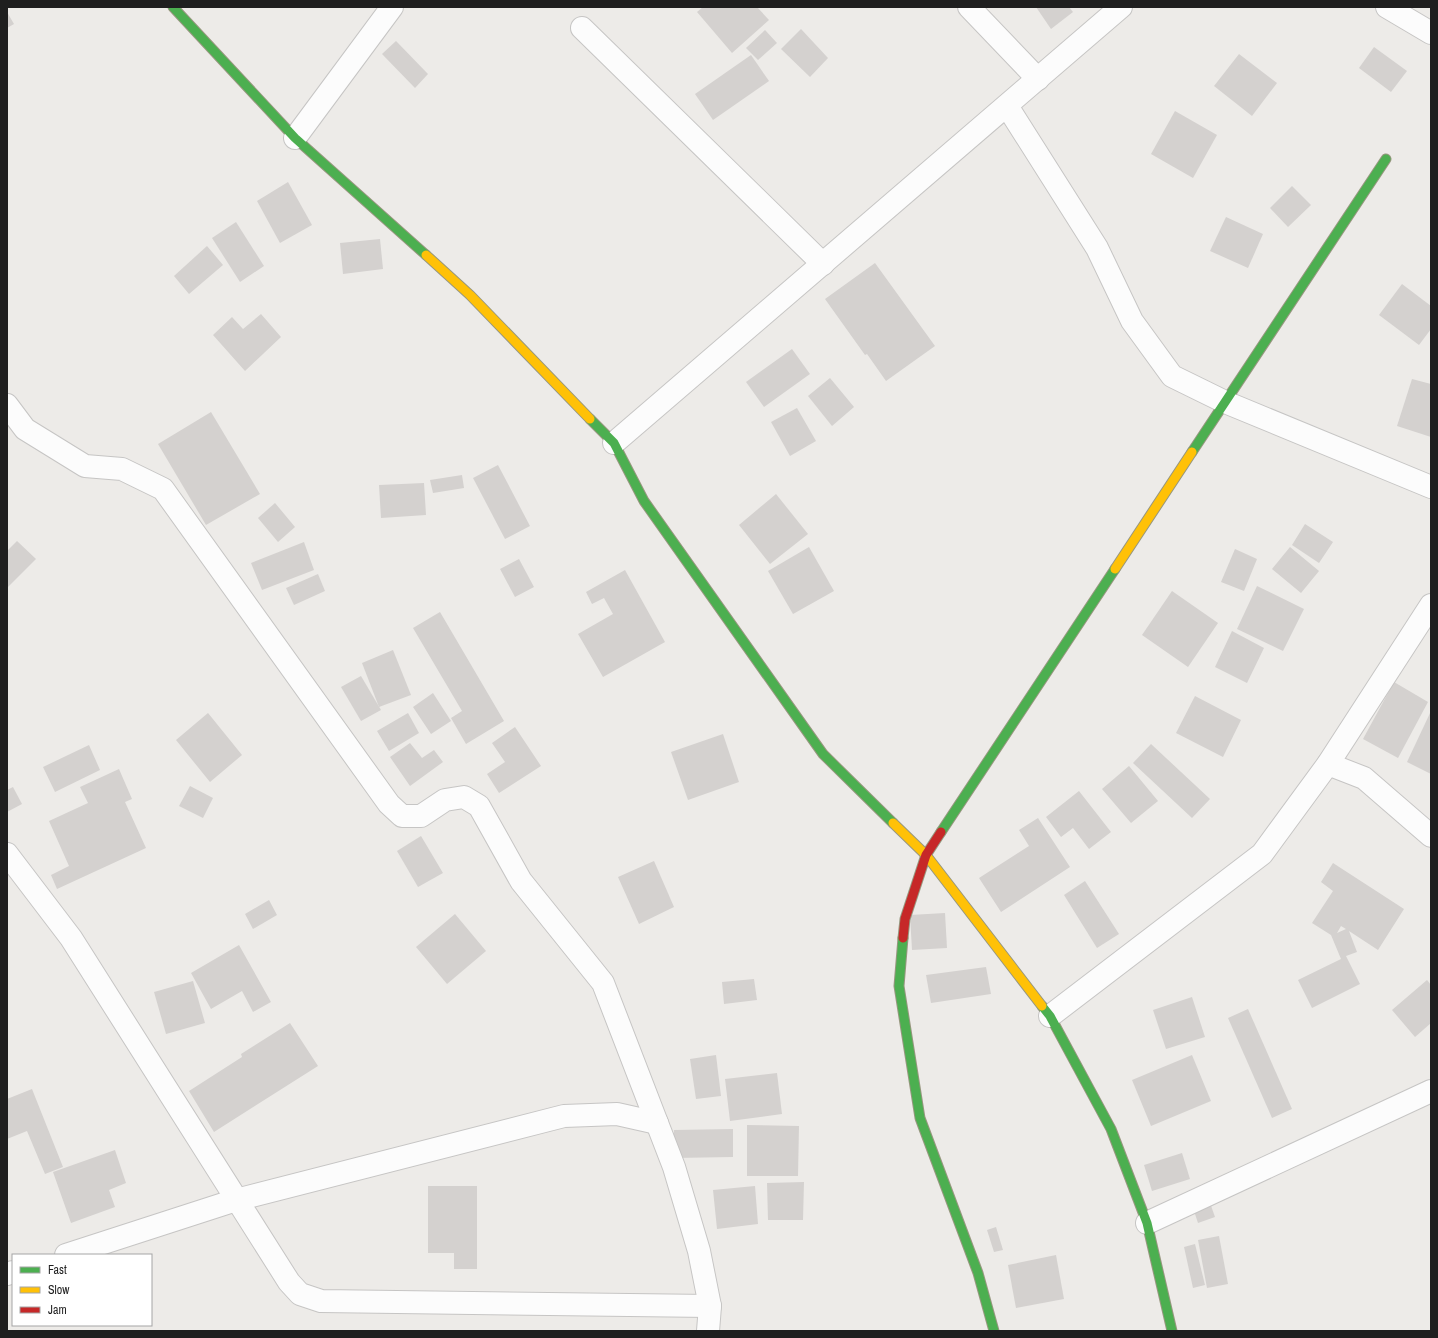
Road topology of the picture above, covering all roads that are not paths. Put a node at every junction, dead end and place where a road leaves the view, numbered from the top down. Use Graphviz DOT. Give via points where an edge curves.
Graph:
graph roads {
  1 [pos="173,7"];
  2 [pos="392,7"];
  3 [pos="969,7"];
  4 [pos="1121,7"];
  5 [pos="1387,7"];
  6 [pos="582,28"];
  7 [pos="1431,33"];
  8 [pos="1038,79"];
  9 [pos="1006,106"];
  10 [pos="295,138"];
  11 [pos="1386,159"];
  12 [pos="823,264"];
  13 [pos="1225,402"];
  14 [pos="7,405"];
  15 [pos="614,443"];
  16 [pos="1431,487"];
  17 [pos="1431,604"];
  18 [pos="1328,764"];
  19 [pos="1431,836"];
  20 [pos="7,854"];
  21 [pos="926,855"];
  22 [pos="1050,1016"];
  23 [pos="1431,1091"];
  24 [pos="657,1123"];
  25 [pos="236,1200"];
  26 [pos="1147,1223"];
  27 [pos="69,1254"];
  28 [pos="710,1306"];
  29 [pos="708,1331"];
  30 [pos="994,1331"];
  31 [pos="1172,1331"];
  1 -- 10 [label="street"];
  2 -- 10 [label="street"];
  3 -- 8 [label="street"];
  4 -- 8 [label="street"];
  5 -- 7 [label="street"];
  6 -- 12 [label="street"];
  8 -- 9 [label="street"];
  9 -- 12 [label="street"];
  9 -- 13 [label="street" via="1097,248 1132,321 1172,376"];
  10 -- 15 [label="street" via="470,295"];
  11 -- 13 [label="street"];
  12 -- 15 [label="street"];
  13 -- 16 [label="street"];
  13 -- 21 [label="street"];
  14 -- 24 [label="street" via="25,429 85,466 122,469 164,489 389,804 402,816 421,816 445,800 464,797 479,806 521,881 603,983"];
  15 -- 21 [label="street" via="644,501 823,754"];
  17 -- 18 [label="street"];
  18 -- 19 [label="street" via="1364,778"];
  18 -- 22 [label="street" via="1262,854"];
  20 -- 25 [label="street" via="71,938"];
  21 -- 22 [label="street"];
  21 -- 30 [label="street" via="905,919 899,986 920,1118 978,1273"];
  22 -- 26 [label="street" via="1111,1129"];
  23 -- 26 [label="street"];
  24 -- 25 [label="street" via="617,1114 564,1116"];
  24 -- 28 [label="street" via="674,1167 699,1251"];
  25 -- 27 [label="street"];
  25 -- 28 [label="street" via="289,1282 300,1294 322,1301"];
  26 -- 31 [label="street"];
  28 -- 29 [label="street"];
}
